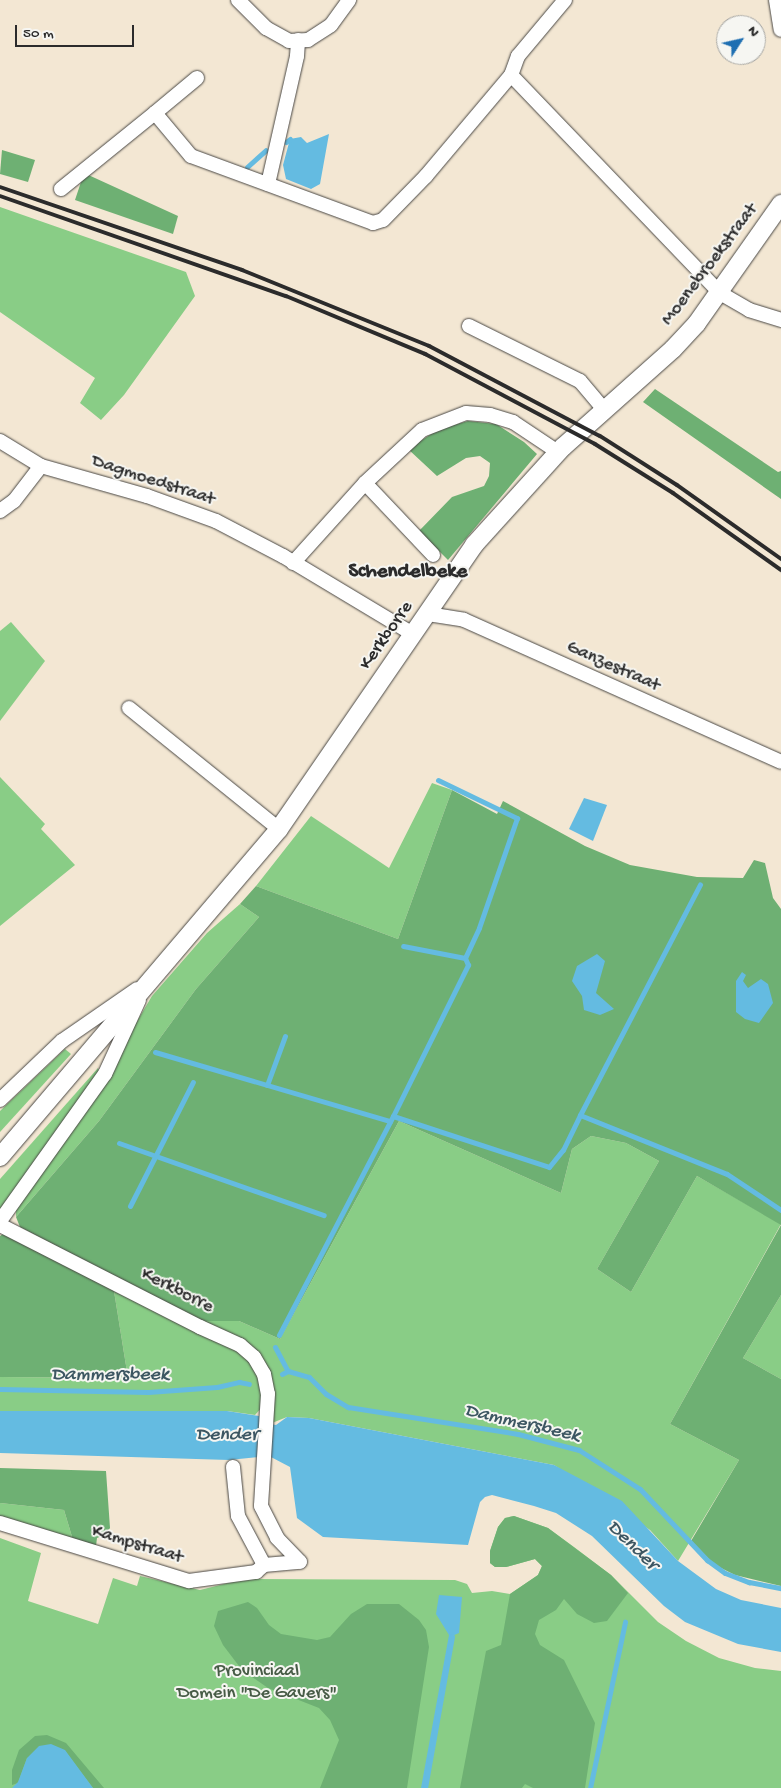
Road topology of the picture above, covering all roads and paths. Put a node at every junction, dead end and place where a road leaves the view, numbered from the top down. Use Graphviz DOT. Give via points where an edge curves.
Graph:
graph roads {
  1 [pos="238,0"];
  2 [pos="349,0"];
  3 [pos="565,0"];
  4 [pos="776,0"];
  5 [pos="781,30"];
  6 [pos="298,40"];
  7 [pos="511,75"];
  8 [pos="196,78"];
  9 [pos="155,113"];
  10 [pos="268,184"];
  11 [pos="60,189"];
  12 [pos="781,204"];
  13 [pos="720,293"];
  14 [pos="781,320"];
  15 [pos="468,326"];
  16 [pos="604,410"];
  17 [pos="580,430"];
  18 [pos="0,441"];
  19 [pos="558,452"];
  20 [pos="40,466"];
  21 [pos="365,483"];
  22 [pos="0,512"];
  23 [pos="433,554"];
  24 [pos="293,563"];
  25 [pos="428,614"];
  26 [pos="413,634"];
  27 [pos="129,708"];
  28 [pos="781,762"];
  29 [pos="278,829"];
  30 [pos="146,983"];
  31 [pos="0,1100"];
  32 [pos="0,1157"];
  33 [pos="0,1223"];
  34 [pos="264,1442"];
  35 [pos="233,1467"];
  36 [pos="0,1523"];
  37 [pos="264,1565"];
  1 -- 6 [label="street" via="266,28 288,41"];
  2 -- 6 [label="street" via="331,25 308,40"];
  3 -- 7 [label="street" via="518,56"];
  4 -- 5 [label="street"];
  6 -- 10 [label="street"];
  7 -- 10 [label="street" via="426,176 383,220 373,223 358,219"];
  7 -- 13 [label="street"];
  8 -- 9 [label="street"];
  9 -- 10 [label="street" via="191,156"];
  9 -- 11 [label="street"];
  12 -- 13 [label="street, Moenebroekstraat"];
  13 -- 14 [label="street" via="749,310"];
  13 -- 16 [label="street, Moenebroekstraat" via="673,348"];
  15 -- 16 [label="street" via="580,381"];
  16 -- 17 [label="street, Moenebroekstraat"];
  17 -- 19 [label="street, Kerkborre"];
  18 -- 20 [label="street, Dagmoedstraat"];
  19 -- 21 [label="street" via="513,422 490,415 466,413 422,430"];
  19 -- 25 [label="street, Kerkborre" via="474,545"];
  20 -- 22 [label="street" via="14,501"];
  20 -- 24 [label="street, Dagmoedstraat" via="147,496 216,520"];
  21 -- 23 [label="street"];
  21 -- 24 [label="street"];
  24 -- 26 [label="street, Dagmoedstraat"];
  25 -- 26 [label="street, Kerkborre"];
  25 -- 28 [label="street, Ganzestraat" via="464,620"];
  26 -- 29 [label="street, Kerkborre"];
  27 -- 29 [label="street"];
  29 -- 30 [label="street, Kerkborre"];
  30 -- 31 [label="street, Kerkborre" via="62,1041"];
  30 -- 32 [label="street, Kerkborre"];
  30 -- 33 [label="street, Kerkborre" via="105,1074"];
  33 -- 34 [label="street, Kerkborre" via="200,1327 240,1344 254,1357 264,1374 268,1394"];
  34 -- 37 [label="street, Kampstraat" via="261,1506 277,1538 300,1562"];
  35 -- 37 [label="street" via="238,1516"];
  36 -- 37 [label="street, Kampstraat" via="189,1581 256,1572"];
}
